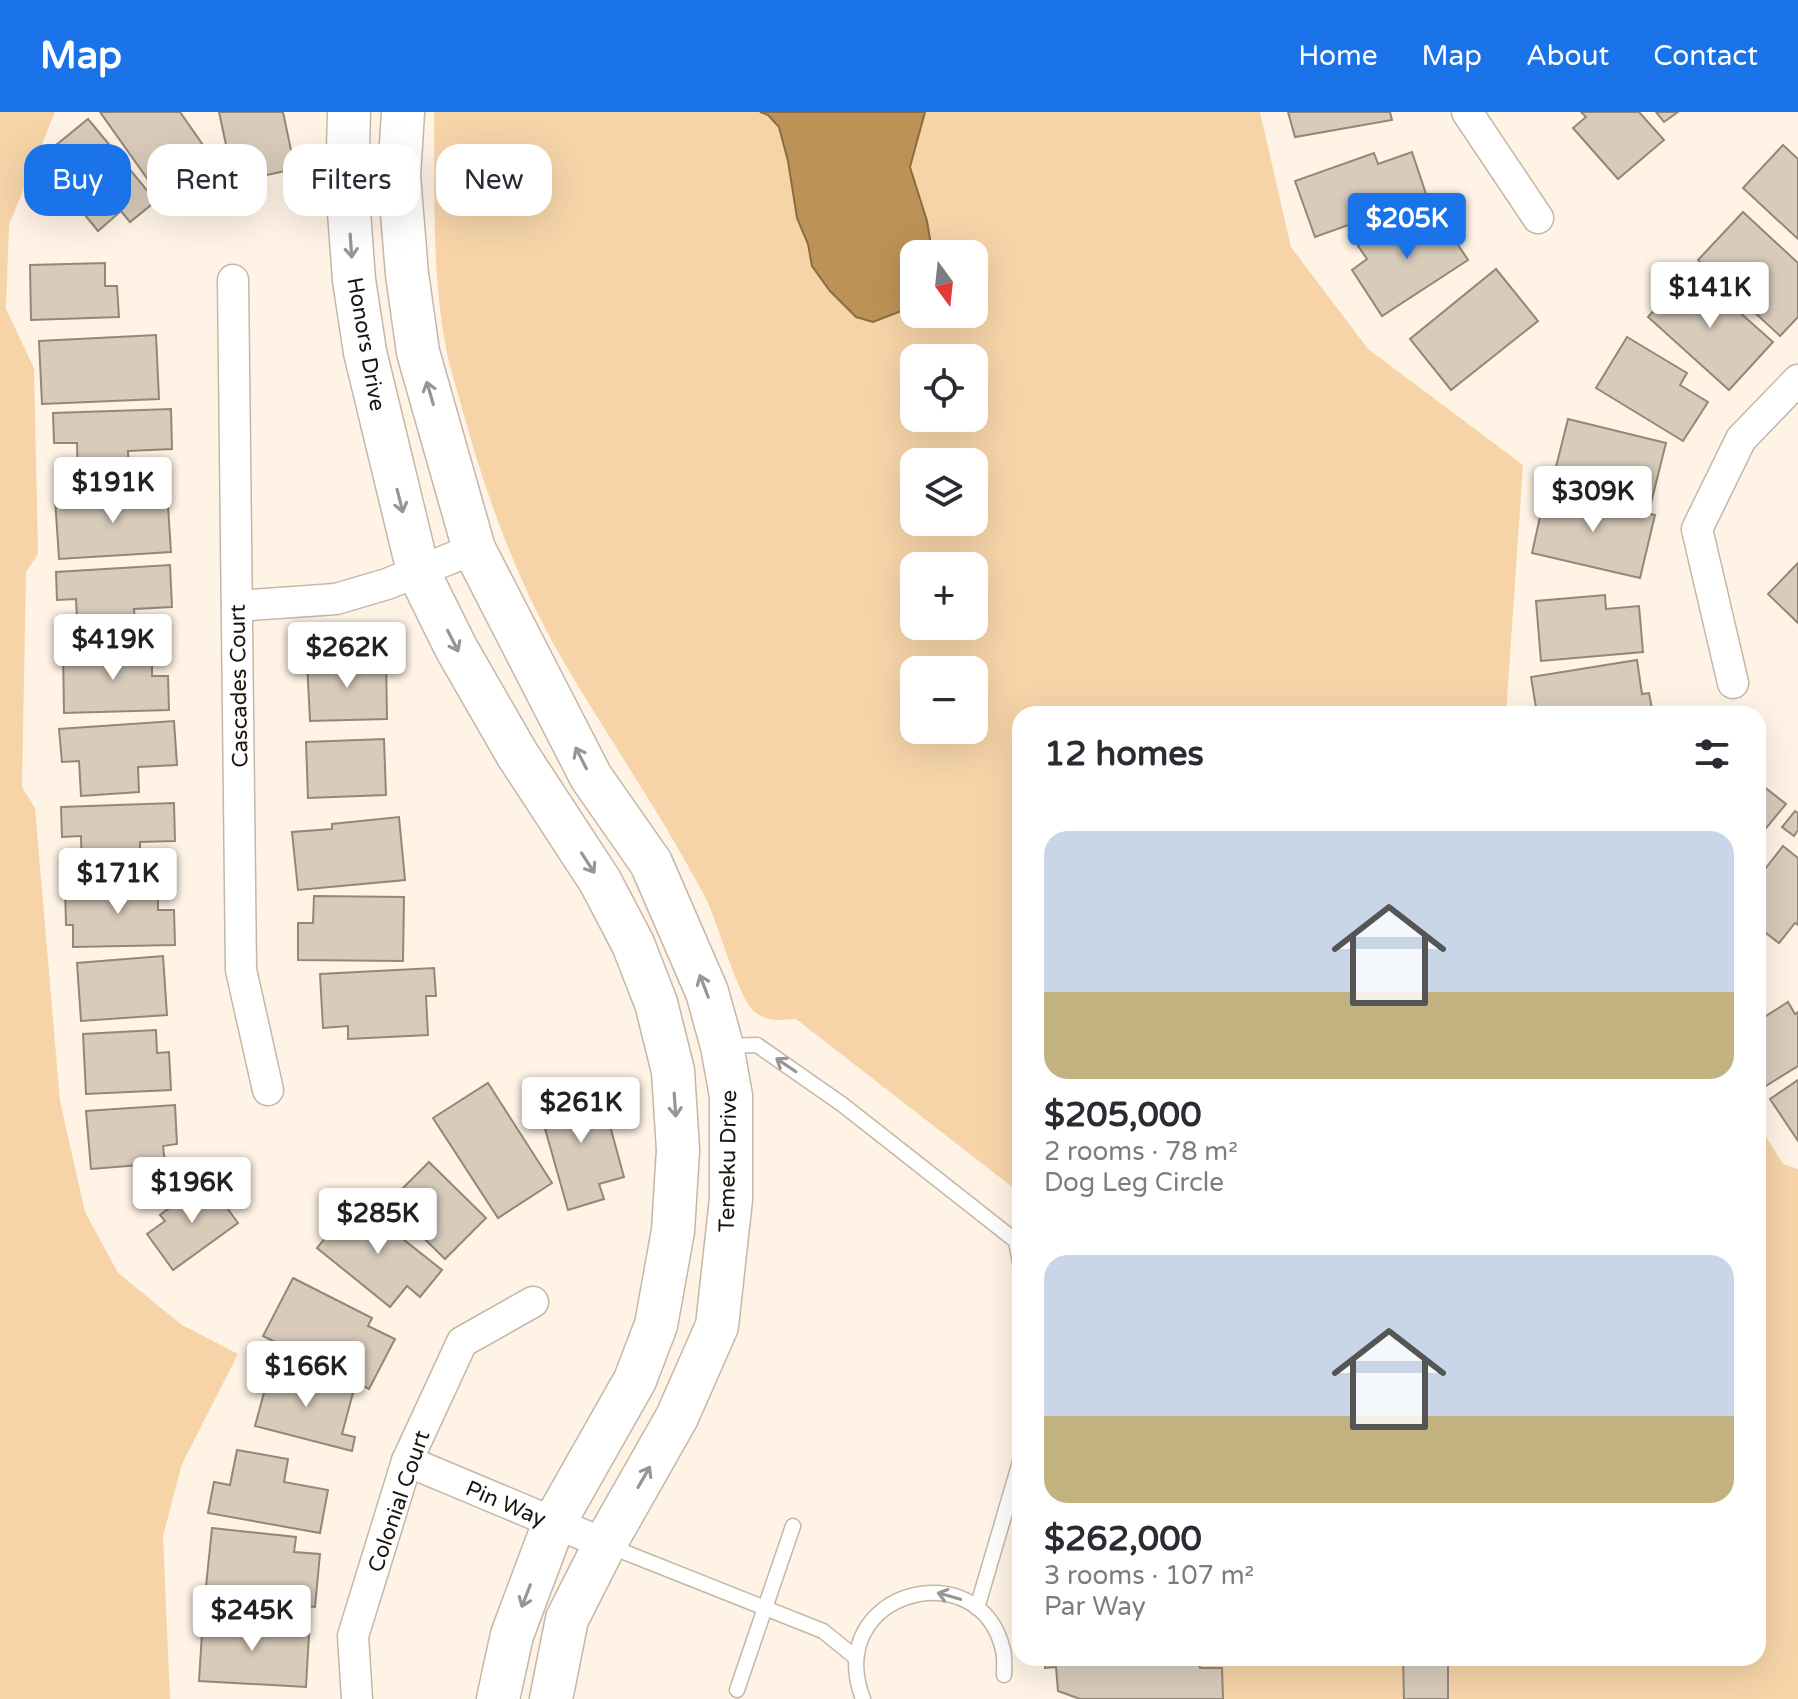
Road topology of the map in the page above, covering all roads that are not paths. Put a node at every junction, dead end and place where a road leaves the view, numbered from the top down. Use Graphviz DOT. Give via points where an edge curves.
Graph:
graph roads {
  1 [pos="349,112"];
  2 [pos="403,112"];
  3 [pos="1467,112"];
  4 [pos="1538,218"];
  5 [pos="233,280"];
  6 [pos="1798,380"];
  7 [pos="474,549"];
  8 [pos="418,571"];
  9 [pos="237,606"];
  10 [pos="1733,683"];
  11 [pos="722,1046"];
  12 [pos="268,1090"];
  13 [pos="1012,1238"];
  14 [pos="533,1302"];
  15 [pos="407,1461"];
  16 [pos="1012,1489"];
  17 [pos="554,1523"];
  18 [pos="793,1526"];
  19 [pos="605,1544"];
  20 [pos="767,1608"];
  21 [pos="977,1608"];
  22 [pos="855,1657"];
  23 [pos="1004,1675"];
  24 [pos="737,1690"];
  25 [pos="357,1699"];
  26 [pos="498,1699"];
  27 [pos="551,1699"];
  28 [pos="863,1699"];
  1 -- 8 [label="street, Honors Drive, one-way" via="347,185 354,280 365,352"];
  7 -- 2 [label="street, one-way" via="418,352 399,176"];
  3 -- 4 [label="street"];
  5 -- 9 [label="street, Cascades Court"];
  6 -- 10 [label="street" via="1741,439 1697,529"];
  7 -- 8 [label="street"];
  11 -- 7 [label="street, Temeku Drive, one-way" via="707,992 651,863 591,777"];
  8 -- 9 [label="street" via="336,599"];
  8 -- 17 [label="street, one-way" via="456,648 600,881 633,944 656,1003 673,1071 678,1150 673,1231 656,1325 635,1380"];
  9 -- 12 [label="street, Cascades Court" via="241,970"];
  13 -- 11 [label="lane, one-way" via="843,1105 757,1045"];
  19 -- 11 [label="street, Temeku Drive, one-way" via="677,1417 717,1326 731,1199 731,1096"];
  14 -- 15 [label="street, Colonial Court" via="462,1342"];
  15 -- 17 [label="street, Pin Way"];
  15 -- 25 [label="street, Colonial Court" via="353,1636"];
  16 -- 21 [label="lane"];
  17 -- 19 [label="street, Pin Way"];
  17 -- 26 [label="street, one-way" via="512,1635"];
  18 -- 20 [label="lane"];
  19 -- 20 [label="lane"];
  19 -- 27 [label="street, Temeku Drive" via="567,1619"];
  20 -- 22 [label="lane" via="823,1631"];
  20 -- 24 [label="lane"];
  21 -- 22 [label="lane, one-way" via="936,1592 892,1602 874,1616"];
  21 -- 23 [label="lane" via="1003,1650"];
  22 -- 28 [label="lane"];
}
